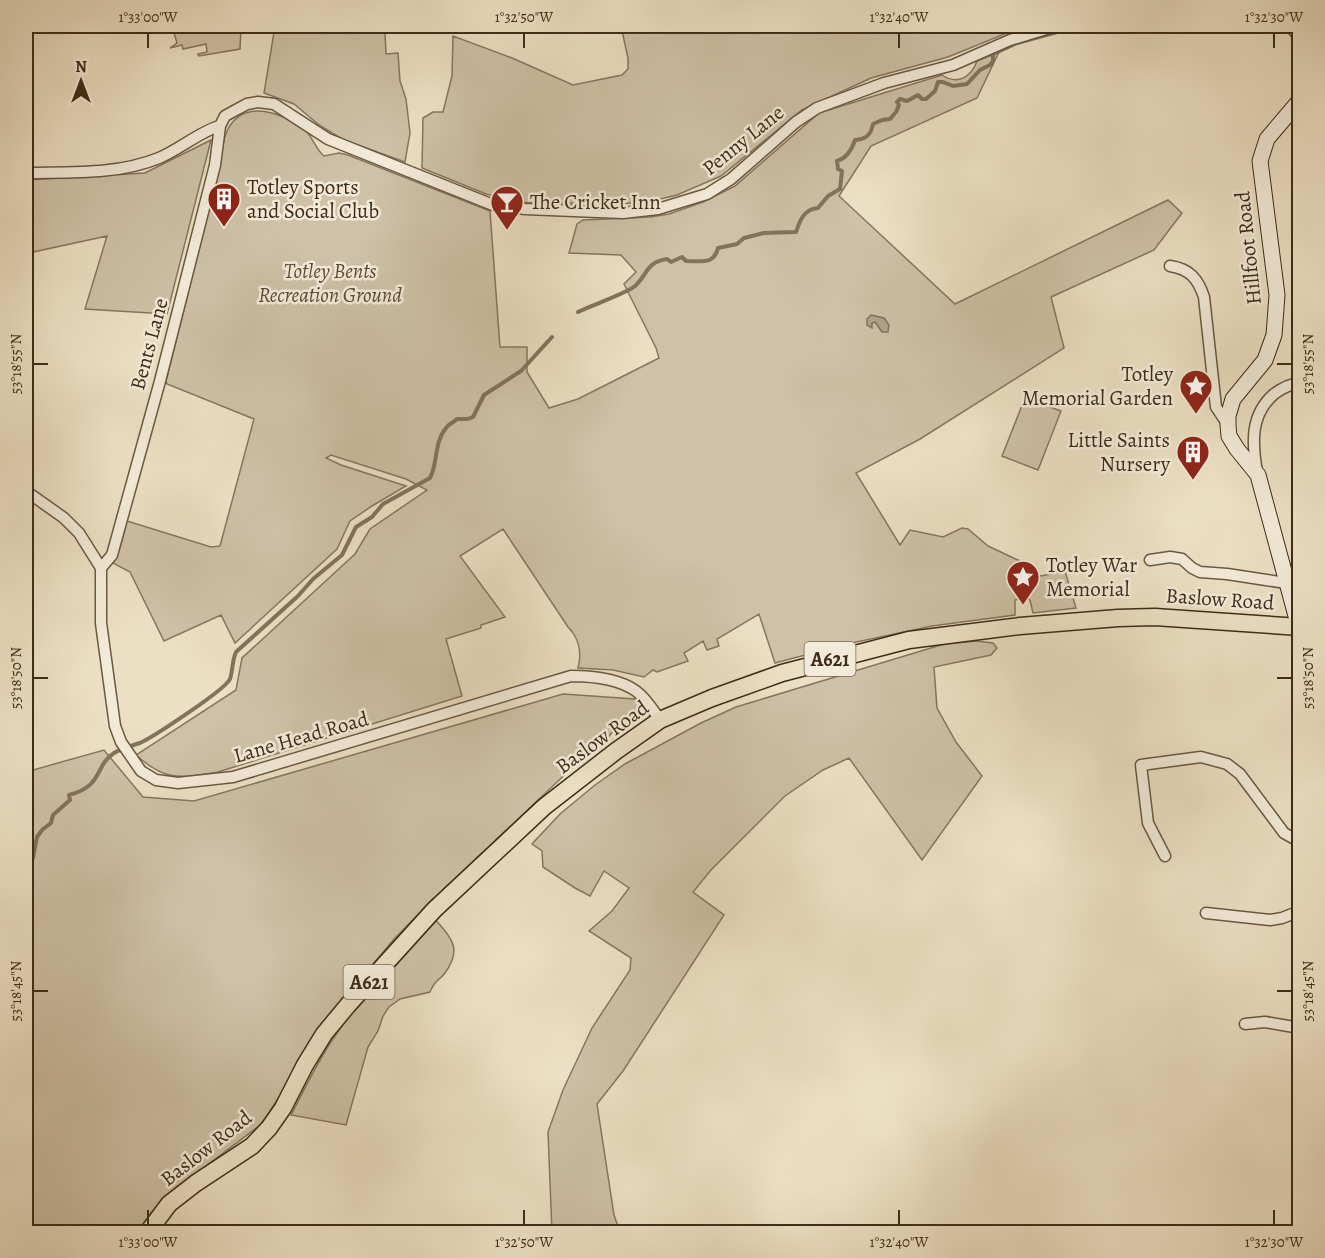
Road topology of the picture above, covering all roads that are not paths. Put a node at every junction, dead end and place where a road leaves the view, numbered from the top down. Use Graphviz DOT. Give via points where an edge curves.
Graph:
graph roads {
  1 [pos="1056,26"];
  2 [pos="1293,26"];
  3 [pos="1299,35"];
  4 [pos="1299,100"];
  5 [pos="220,126"];
  6 [pos="26,173"];
  7 [pos="1170,266"];
  8 [pos="1299,383"];
  9 [pos="1228,424"];
  10 [pos="1258,475"];
  11 [pos="26,491"];
  12 [pos="1150,560"];
  13 [pos="101,568"];
  14 [pos="1286,583"];
  15 [pos="1299,627"];
  16 [pos="660,720"];
  17 [pos="1299,842"];
  18 [pos="1165,856"];
  19 [pos="1299,911"];
  20 [pos="1206,913"];
  21 [pos="1245,1024"];
  22 [pos="1299,1028"];
  23 [pos="1299,1217"];
  24 [pos="148,1233"];
  25 [pos="1295,1233"];
  1 -- 5 [label="street, Penny Lane" via="1010,40 953,65 884,83 818,108 707,194 641,211 607,213 493,205 328,139 281,107 266,102 247,104 225,117"];
  2 -- 3 [label="street"];
  4 -- 9 [label="street, Hillfoot Road" via="1267,139 1260,161 1277,295 1274,335 1265,360 1233,399"];
  5 -- 6 [label="street, Penny Lane" via="174,152 135,166 95,172"];
  5 -- 13 [label="street, Bents Lane" via="215,165 160,381 112,555"];
  7 -- 9 [label="street" via="1191,273 1201,288 1216,407"];
  8 -- 10 [label="street" via="1282,389 1261,409 1253,439"];
  9 -- 10 [label="street" via="1229,436"];
  10 -- 14 [label="street"];
  11 -- 13 [label="street" via="79,533"];
  12 -- 14 [label="street" via="1170,557 1200,572"];
  13 -- 16 [label="street, Lane Head Road" via="101,623 115,726 141,771 161,782 233,777 571,676 633,689"];
  14 -- 15 [label="street"];
  15 -- 16 [label="main road, Baslow Road / A621" via="1118,618 909,640 782,673"];
  16 -- 24 [label="main road, Baslow Road / A621" via="544,807 434,910 324,1034 269,1128 252,1146 169,1204"];
  17 -- 18 [label="street" via="1284,833 1234,768 1201,757 1141,765 1148,823"];
  19 -- 20 [label="street" via="1270,920"];
  21 -- 22 [label="street" via="1265,1022"];
  23 -- 25 [label="street"];
}
